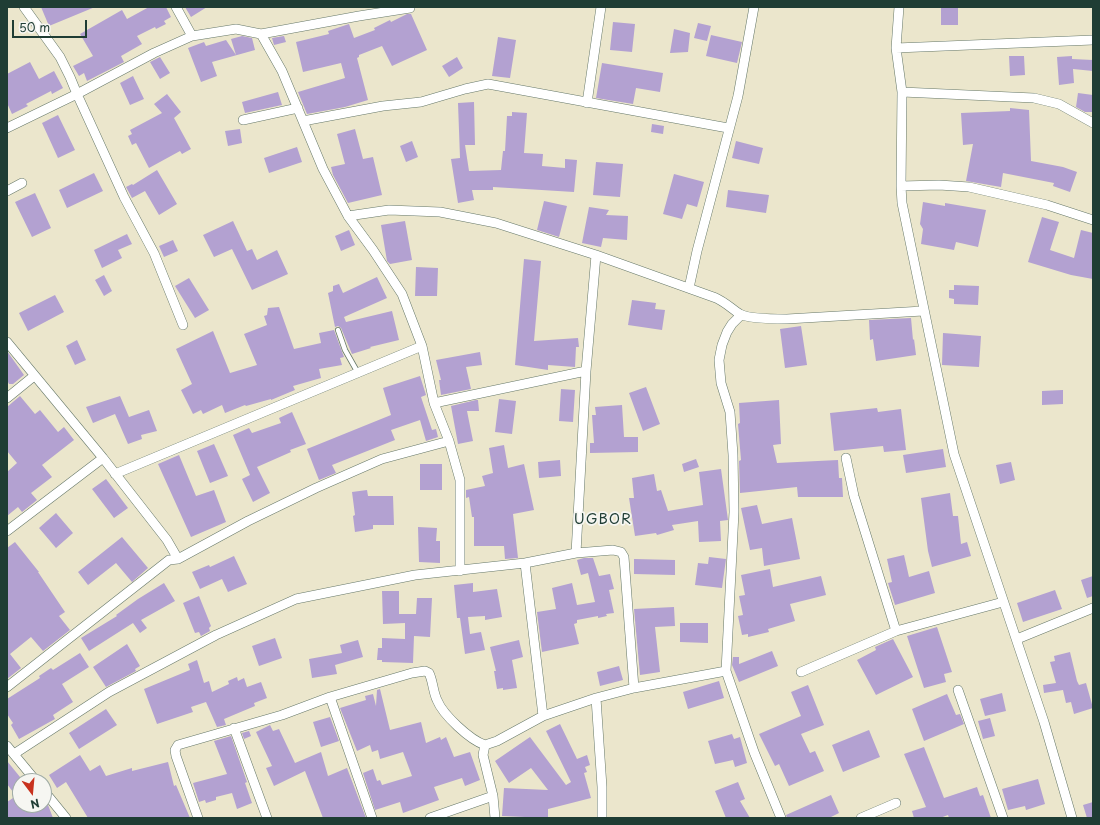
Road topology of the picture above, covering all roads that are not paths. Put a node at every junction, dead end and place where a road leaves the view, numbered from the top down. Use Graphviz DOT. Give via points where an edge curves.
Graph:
graph roads {
  1 [pos="24,7"];
  2 [pos="176,7"];
  3 [pos="601,7"];
  4 [pos="754,7"];
  5 [pos="899,7"];
  6 [pos="410,8"];
  7 [pos="261,34"];
  8 [pos="192,36"];
  9 [pos="1093,40"];
  10 [pos="896,48"];
  11 [pos="902,92"];
  12 [pos="77,94"];
  13 [pos="587,103"];
  14 [pos="298,108"];
  15 [pos="243,120"];
  16 [pos="303,120"];
  17 [pos="1093,123"];
  18 [pos="7,128"];
  19 [pos="728,128"];
  20 [pos="22,183"];
  21 [pos="901,186"];
  22 [pos="7,191"];
  23 [pos="348,216"];
  24 [pos="1093,220"];
  25 [pos="596,255"];
  26 [pos="689,288"];
  27 [pos="924,311"];
  28 [pos="741,315"];
  29 [pos="183,325"];
  30 [pos="338,330"];
  31 [pos="7,342"];
  32 [pos="422,346"];
  33 [pos="586,371"];
  34 [pos="358,373"];
  35 [pos="34,376"];
  36 [pos="7,398"];
  37 [pos="434,402"];
  38 [pos="449,441"];
  39 [pos="103,458"];
  40 [pos="846,458"];
  41 [pos="114,474"];
  42 [pos="7,531"];
  43 [pos="576,553"];
  44 [pos="178,559"];
  45 [pos="525,563"];
  46 [pos="460,571"];
  47 [pos="1003,602"];
  48 [pos="1093,608"];
  49 [pos="896,631"];
  50 [pos="1017,639"];
  51 [pos="726,671"];
  52 [pos="801,672"];
  53 [pos="7,687"];
  54 [pos="634,688"];
  55 [pos="958,690"];
  56 [pos="330,697"];
  57 [pos="596,698"];
  58 [pos="543,716"];
  59 [pos="234,728"];
  60 [pos="485,745"];
  61 [pos="7,746"];
  62 [pos="14,754"];
  63 [pos="29,773"];
  64 [pos="493,796"];
  65 [pos="52,801"];
  66 [pos="896,803"];
  67 [pos="66,818"];
  68 [pos="198,818"];
  69 [pos="266,818"];
  70 [pos="372,818"];
  71 [pos="430,818"];
  72 [pos="495,818"];
  73 [pos="602,818"];
  74 [pos="781,818"];
  75 [pos="861,818"];
  76 [pos="1003,818"];
  77 [pos="1072,818"];
  1 -- 12 [label="street" via="60,57"];
  2 -- 8 [label="street"];
  3 -- 13 [label="street"];
  4 -- 19 [label="street" via="738,96"];
  5 -- 10 [label="street"];
  6 -- 7 [label="street"];
  7 -- 8 [label="street" via="236,29"];
  7 -- 14 [label="street"];
  8 -- 12 [label="street"];
  9 -- 10 [label="street"];
  10 -- 11 [label="street"];
  11 -- 17 [label="street" via="1034,98 1059,104"];
  11 -- 21 [label="street"];
  12 -- 18 [label="street"];
  12 -- 29 [label="street" via="124,197 154,253"];
  13 -- 16 [label="street" via="488,84 421,102"];
  13 -- 19 [label="street"];
  14 -- 15 [label="street"];
  14 -- 16 [label="street"];
  16 -- 23 [label="street"];
  19 -- 26 [label="street"];
  20 -- 22 [label="street"];
  21 -- 24 [label="street" via="969,187 1047,205"];
  21 -- 27 [label="street" via="902,203"];
  23 -- 25 [label="street" via="389,210 440,212 496,223"];
  23 -- 32 [label="street" via="402,294"];
  25 -- 26 [label="street"];
  25 -- 33 [label="street"];
  26 -- 28 [label="street" via="730,305"];
  27 -- 28 [label="street" via="787,319"];
  27 -- 47 [label="street" via="954,454"];
  28 -- 51 [label="street" via="727,332 719,360 721,383 730,412 733,455 734,512"];
  30 -- 34 [label="lane" via="345,350"];
  31 -- 35 [label="street"];
  32 -- 34 [label="street"];
  32 -- 37 [label="street"];
  33 -- 37 [label="street"];
  33 -- 43 [label="street"];
  34 -- 41 [label="street"];
  35 -- 36 [label="street"];
  35 -- 39 [label="street"];
  37 -- 38 [label="street"];
  38 -- 44 [label="street" via="382,459 322,485"];
  38 -- 46 [label="street" via="460,480"];
  39 -- 41 [label="street"];
  39 -- 42 [label="street"];
  40 -- 49 [label="street" via="854,496"];
  41 -- 44 [label="street" via="167,540"];
  43 -- 45 [label="street"];
  43 -- 54 [label="street" via="613,550 621,552 624,557"];
  44 -- 53 [label="street" via="169,560"];
  45 -- 46 [label="street"];
  45 -- 58 [label="street"];
  46 -- 62 [label="street" via="415,575 296,599 216,635 109,692"];
  47 -- 49 [label="street"];
  47 -- 50 [label="street"];
  48 -- 50 [label="street"];
  49 -- 52 [label="street"];
  50 -- 77 [label="street"];
  51 -- 54 [label="street"];
  51 -- 74 [label="street" via="754,752"];
  54 -- 57 [label="street"];
  55 -- 76 [label="street"];
  56 -- 59 [label="street" via="282,715"];
  56 -- 60 [label="street" via="425,671 431,676 436,696 444,711 454,723"];
  56 -- 70 [label="street"];
  57 -- 58 [label="street"];
  57 -- 73 [label="street"];
  58 -- 60 [label="street" via="498,742"];
  59 -- 68 [label="street" via="183,743 175,750"];
  59 -- 69 [label="street"];
  60 -- 64 [label="street" via="483,755"];
  61 -- 62 [label="street"];
  62 -- 63 [label="street"];
  64 -- 71 [label="street"];
  64 -- 72 [label="street"];
  65 -- 67 [label="street"];
  66 -- 75 [label="street"];
}
